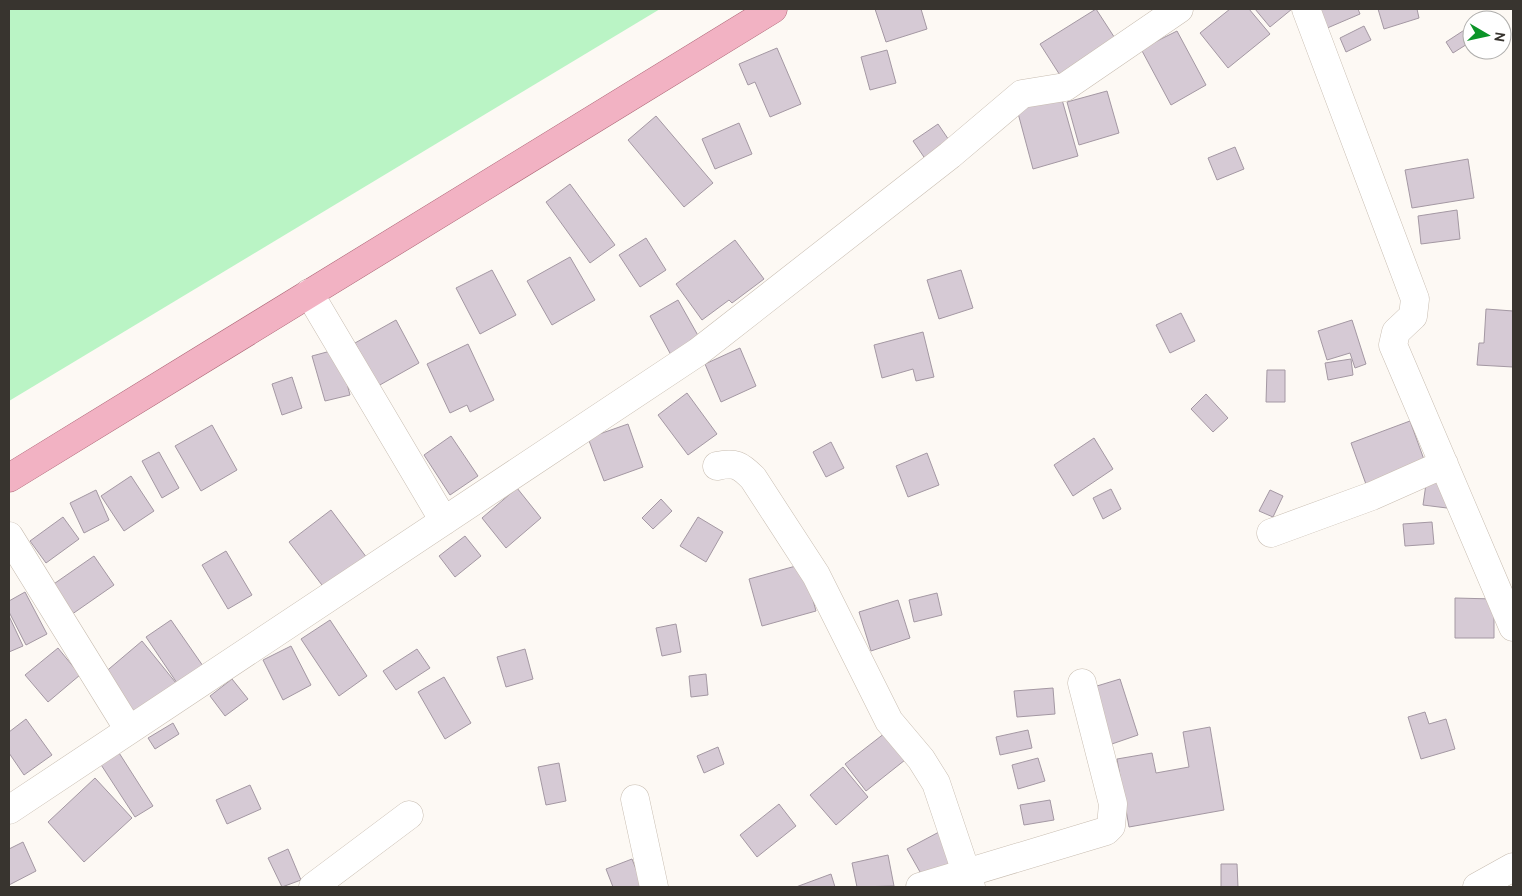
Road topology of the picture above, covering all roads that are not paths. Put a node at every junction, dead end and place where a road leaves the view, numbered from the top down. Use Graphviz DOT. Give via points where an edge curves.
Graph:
graph roads {
  1 [pos="773,9"];
  2 [pos="1179,9"];
  3 [pos="1306,9"];
  4 [pos="309,293"];
  5 [pos="1444,464"];
  6 [pos="717,466"];
  7 [pos="9,478"];
  8 [pos="444,521"];
  9 [pos="1271,534"];
  10 [pos="9,536"];
  11 [pos="1513,627"];
  12 [pos="1082,683"];
  13 [pos="129,730"];
  14 [pos="635,799"];
  15 [pos="9,810"];
  16 [pos="409,815"];
  17 [pos="1513,867"];
  18 [pos="969,881"];
  19 [pos="313,887"];
  20 [pos="654,887"];
  21 [pos="920,887"];
  22 [pos="1477,887"];
  1 -- 4 [label="main road"];
  2 -- 8 [label="street" via="1065,87 1022,94 950,155 698,352"];
  3 -- 5 [label="street" via="1415,299 1413,316 1396,332 1393,345"];
  4 -- 7 [label="main road"];
  4 -- 8 [label="street"];
  5 -- 9 [label="street" via="1372,496"];
  5 -- 11 [label="street"];
  6 -- 18 [label="street" via="732,463 741,466 753,478 816,574 889,722 921,759 936,783"];
  8 -- 13 [label="street"];
  10 -- 13 [label="street"];
  12 -- 18 [label="street" via="1113,804 1111,826 1106,831"];
  13 -- 15 [label="street"];
  14 -- 20 [label="street"];
  16 -- 19 [label="street"];
  17 -- 22 [label="street"];
  18 -- 21 [label="street"];
}
